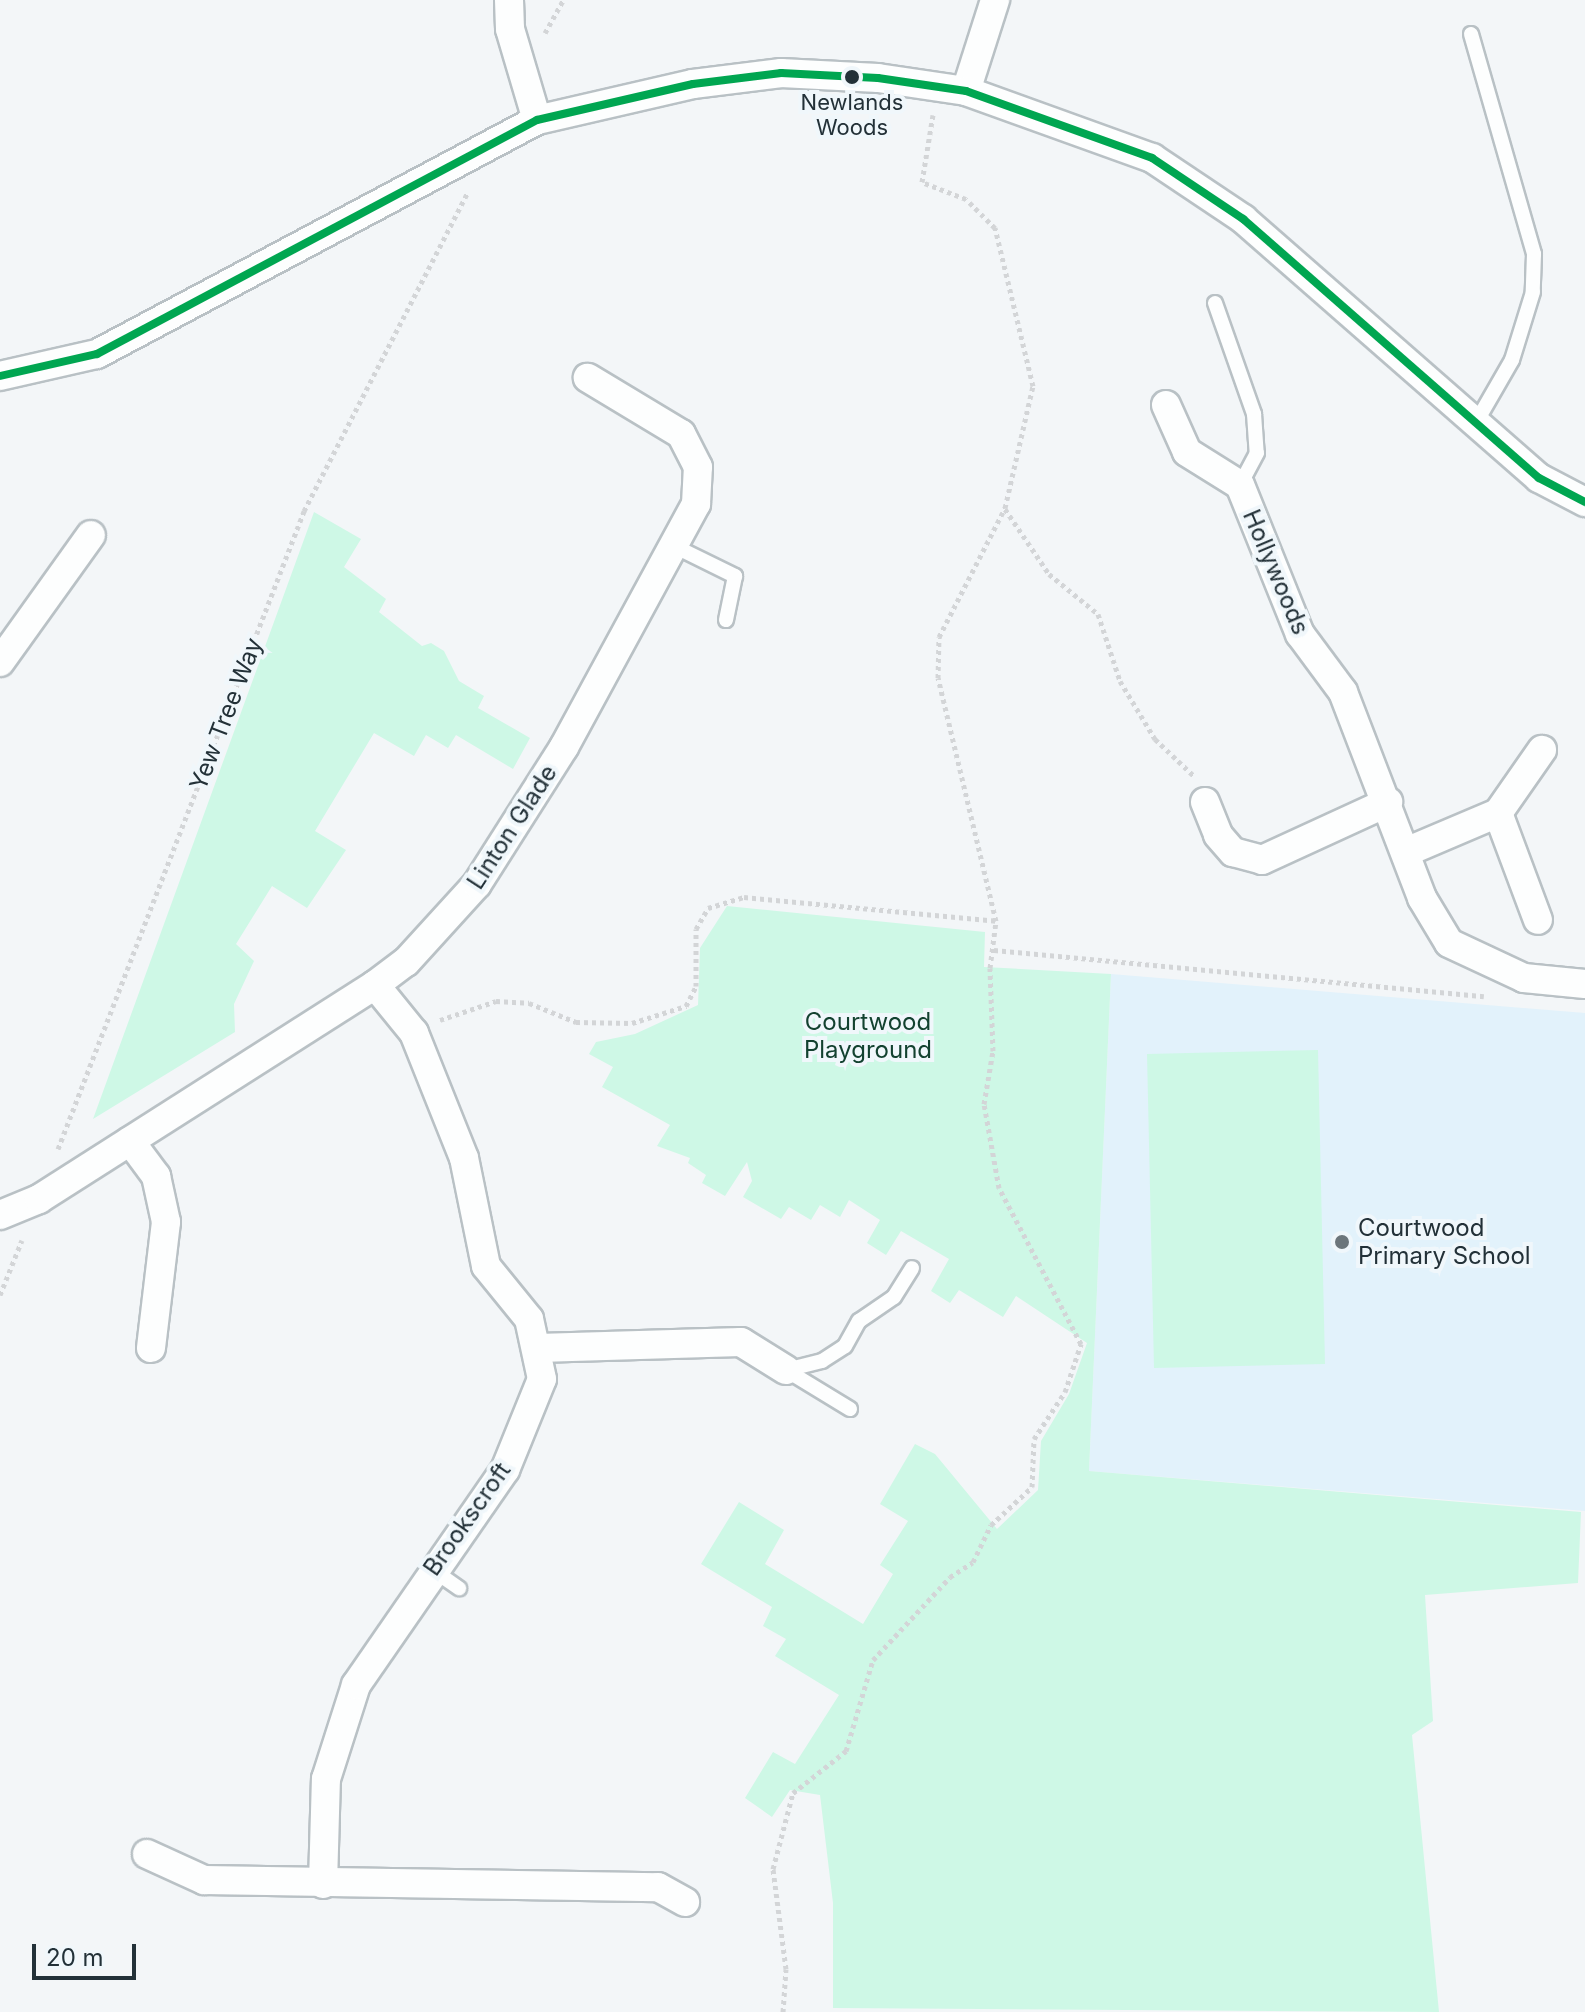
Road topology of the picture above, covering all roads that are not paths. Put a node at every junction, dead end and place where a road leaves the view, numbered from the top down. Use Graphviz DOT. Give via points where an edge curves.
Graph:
graph roads {
  1 [pos="509,0"];
  2 [pos="995,0"];
  3 [pos="1471,34"];
  4 [pos="966,91"];
  5 [pos="537,120"];
  6 [pos="1215,303"];
  7 [pos="0,376"];
  8 [pos="588,378"];
  9 [pos="1166,405"];
  10 [pos="1478,419"];
  11 [pos="1240,485"];
  12 [pos="1585,502"];
  13 [pos="91,535"];
  14 [pos="676,547"];
  15 [pos="726,620"];
  16 [pos="0,662"];
  17 [pos="1542,750"];
  18 [pos="1205,802"];
  19 [pos="1388,802"];
  20 [pos="1498,813"];
  21 [pos="1406,852"];
  22 [pos="1538,920"];
  23 [pos="1585,984"];
  24 [pos="375,985"];
  25 [pos="130,1141"];
  26 [pos="0,1215"];
  27 [pos="912,1268"];
  28 [pos="151,1348"];
  29 [pos="538,1348"];
  30 [pos="786,1370"];
  31 [pos="850,1409"];
  32 [pos="433,1570"];
  33 [pos="459,1588"];
  34 [pos="147,1854"];
  35 [pos="323,1884"];
  36 [pos="685,1902"];
  1 -- 5 [label="street" via="510,29"];
  2 -- 4 [label="street"];
  3 -- 10 [label="lane" via="1534,254 1533,292 1512,360"];
  4 -- 5 [label="street" via="781,73 693,84"];
  4 -- 10 [label="street" via="1152,158 1243,219 1420,378"];
  5 -- 7 [label="street" via="490,150 97,354"];
  6 -- 11 [label="lane" via="1254,414 1257,453"];
  8 -- 14 [label="street, Linton Glade" via="681,434 692,456 696,504"];
  9 -- 11 [label="street, Hollywoods" via="1187,452 1210,472"];
  10 -- 12 [label="street" via="1539,478"];
  11 -- 19 [label="street, Hollywoods" via="1300,634 1343,692"];
  13 -- 16 [label="street"];
  14 -- 15 [label="lane" via="735,576"];
  14 -- 24 [label="street, Linton Glade" via="564,747 477,884 406,962"];
  17 -- 20 [label="street"];
  18 -- 19 [label="street" via="1218,835 1233,852 1262,860"];
  19 -- 21 [label="street, Hollywoods"];
  20 -- 21 [label="street"];
  20 -- 22 [label="street"];
  21 -- 23 [label="street, Hollywoods" via="1449,943 1524,978"];
  24 -- 25 [label="street, Linton Glade"];
  24 -- 29 [label="street, Brookscroft" via="414,1033 464,1158 486,1266 529,1319"];
  25 -- 26 [label="street, Linton Glade" via="39,1199"];
  25 -- 28 [label="street" via="156,1176 166,1222"];
  27 -- 30 [label="lane" via="894,1297 859,1321 845,1346 822,1361"];
  29 -- 30 [label="street" via="741,1342"];
  29 -- 32 [label="street, Brookscroft" via="542,1379 505,1470"];
  30 -- 31 [label="lane"];
  32 -- 33 [label="lane"];
  32 -- 35 [label="street, Brookscroft" via="356,1685 326,1779"];
  34 -- 35 [label="street" via="204,1880"];
  35 -- 36 [label="street" via="658,1887"];
}
